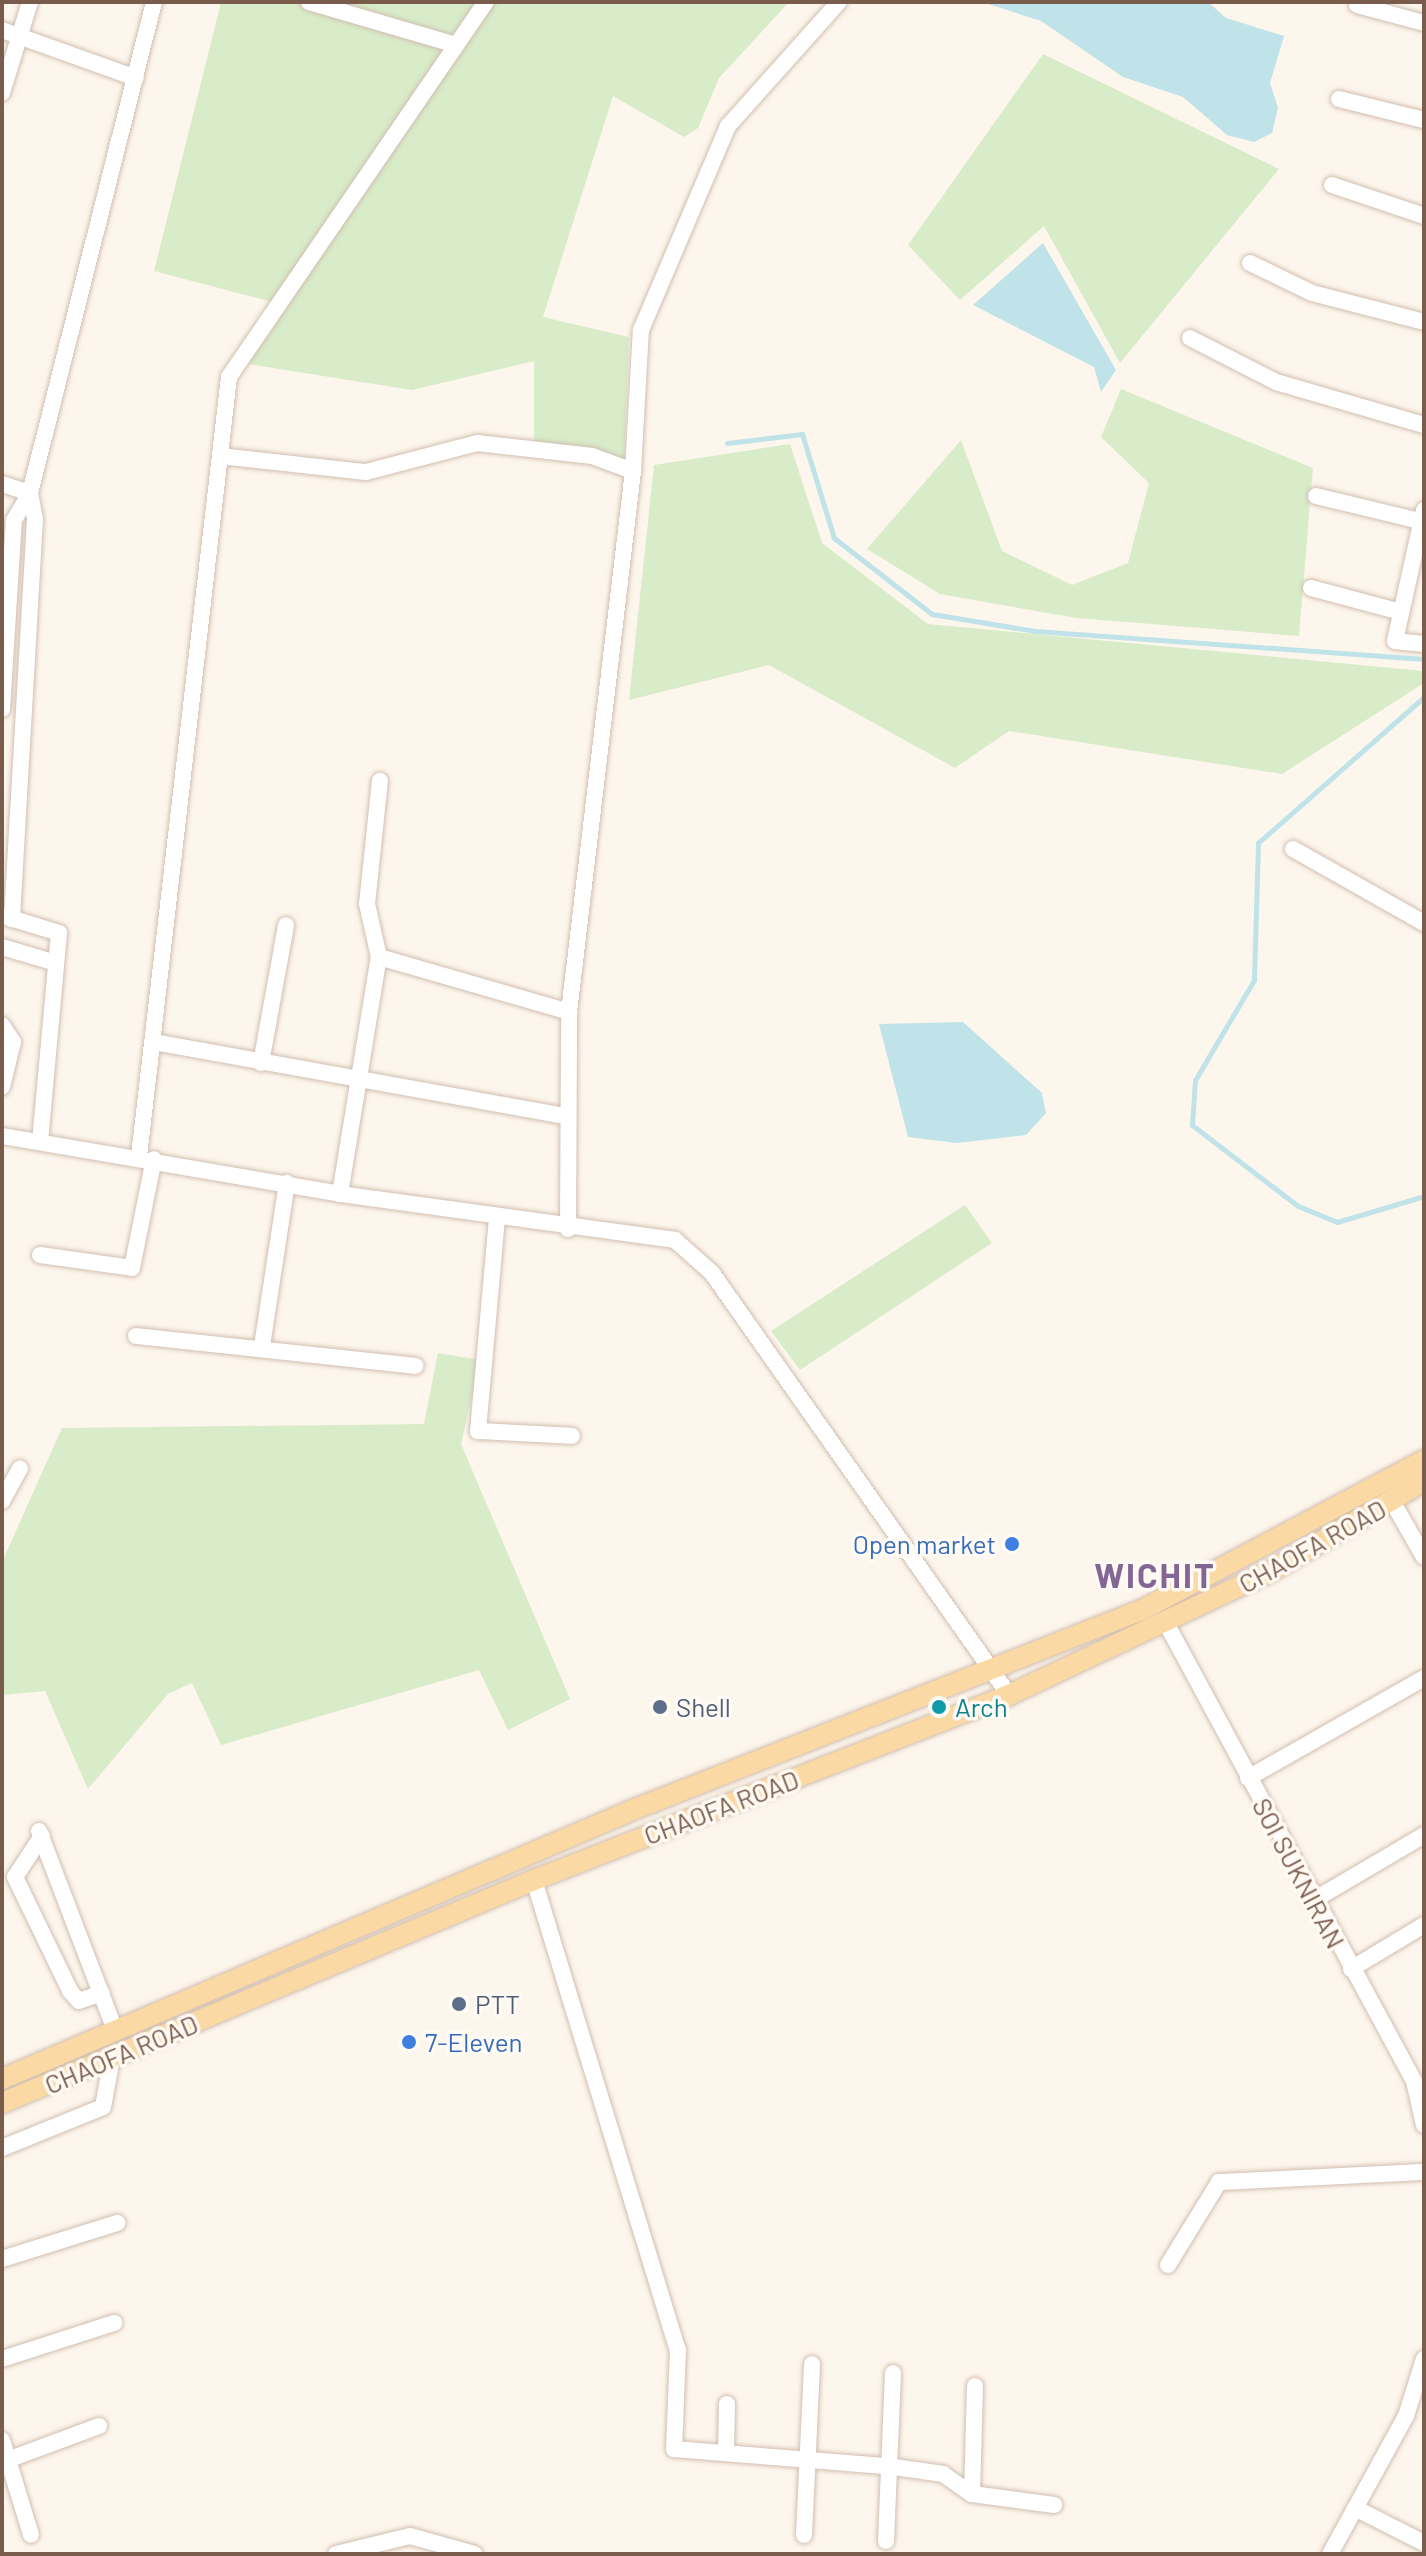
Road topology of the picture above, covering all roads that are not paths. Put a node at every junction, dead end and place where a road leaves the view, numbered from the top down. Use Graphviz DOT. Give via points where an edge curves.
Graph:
graph roads {
  1 [pos="30,2"];
  2 [pos="154,2"];
  3 [pos="309,2"];
  4 [pos="486,2"];
  5 [pos="839,2"];
  6 [pos="1357,5"];
  7 [pos="1424,23"];
  8 [pos="10,32"];
  9 [pos="456,45"];
  10 [pos="136,78"];
  11 [pos="2,93"];
  12 [pos="1339,99"];
  13 [pos="1424,120"];
  14 [pos="1332,185"];
  15 [pos="1424,216"];
  16 [pos="1250,263"];
  17 [pos="1424,322"];
  18 [pos="1190,338"];
  19 [pos="1424,425"];
  20 [pos="220,456"];
  21 [pos="633,471"];
  22 [pos="2,484"];
  23 [pos="30,493"];
  24 [pos="1316,496"];
  25 [pos="8,518"];
  26 [pos="1423,518"];
  27 [pos="5,584"];
  28 [pos="30,585"];
  29 [pos="1311,588"];
  30 [pos="1401,612"];
  31 [pos="1424,644"];
  32 [pos="2,703"];
  33 [pos="2,709"];
  34 [pos="380,781"];
  35 [pos="1293,849"];
  36 [pos="7,917"];
  37 [pos="1424,923"];
  38 [pos="286,925"];
  39 [pos="2,947"];
  40 [pos="379,957"];
  41 [pos="56,963"];
  42 [pos="569,1012"];
  43 [pos="2,1025"];
  44 [pos="154,1042"];
  45 [pos="261,1063"];
  46 [pos="361,1081"];
  47 [pos="2,1087"];
  48 [pos="567,1116"];
  49 [pos="2,1136"];
  50 [pos="40,1141"];
  51 [pos="147,1158"];
  52 [pos="287,1183"];
  53 [pos="340,1194"];
  54 [pos="497,1218"];
  55 [pos="568,1229"];
  56 [pos="40,1255"];
  57 [pos="136,1336"];
  58 [pos="262,1346"];
  59 [pos="415,1366"];
  60 [pos="572,1436"];
  61 [pos="1424,1460"];
  62 [pos="20,1469"];
  63 [pos="1424,1481"];
  64 [pos="2,1501"];
  65 [pos="1392,1501"];
  66 [pos="1424,1557"];
  67 [pos="1166,1623"];
  68 [pos="991,1670"];
  69 [pos="1424,1678"];
  70 [pos="1009,1695"];
  71 [pos="1248,1778"];
  72 [pos="1424,1835"];
  73 [pos="534,1880"];
  74 [pos="1312,1901"];
  75 [pos="1424,1925"];
  76 [pos="1351,1969"];
  77 [pos="102,1993"];
  78 [pos="114,2027"];
  79 [pos="112,2058"];
  80 [pos="1419,2078"];
  81 [pos="2,2079"];
  82 [pos="2,2103"];
  83 [pos="1424,2125"];
  84 [pos="2,2148"];
  85 [pos="1424,2172"];
  86 [pos="117,2223"];
  87 [pos="2,2259"];
  88 [pos="1168,2265"];
  89 [pos="114,2323"];
  90 [pos="2,2359"];
  91 [pos="1424,2359"];
  92 [pos="812,2364"];
  93 [pos="893,2373"];
  94 [pos="975,2386"];
  95 [pos="727,2404"];
  96 [pos="99,2426"];
  97 [pos="2,2440"];
  98 [pos="726,2451"];
  99 [pos="807,2457"];
  100 [pos="10,2459"];
  101 [pos="887,2466"];
  102 [pos="972,2494"];
  103 [pos="1054,2505"];
  104 [pos="1355,2508"];
  105 [pos="31,2535"];
  106 [pos="804,2535"];
  107 [pos="886,2541"];
  108 [pos="1424,2543"];
  109 [pos="336,2554"];
  110 [pos="475,2554"];
  111 [pos="1330,2554"];
  1 -- 8 [label="street"];
  2 -- 10 [label="street"];
  3 -- 9 [label="street"];
  4 -- 9 [label="street"];
  5 -- 21 [label="street" via="728,126 641,330"];
  6 -- 7 [label="street"];
  8 -- 10 [label="street"];
  8 -- 11 [label="street"];
  9 -- 20 [label="street" via="229,377"];
  10 -- 23 [label="street"];
  12 -- 13 [label="street"];
  14 -- 15 [label="street"];
  16 -- 17 [label="street" via="1312,293"];
  18 -- 19 [label="street" via="1276,382"];
  20 -- 21 [label="street" via="366,472 477,443 592,456"];
  20 -- 44 [label="street"];
  21 -- 42 [label="street"];
  22 -- 23 [label="street"];
  23 -- 25 [label="street"];
  23 -- 28 [label="street"];
  24 -- 26 [label="street"];
  25 -- 27 [label="street"];
  26 -- 30 [label="street"];
  27 -- 28 [label="street"];
  27 -- 32 [label="street"];
  28 -- 36 [label="street"];
  29 -- 30 [label="street"];
  30 -- 31 [label="street" via="1395,641"];
  32 -- 33 [label="street"];
  34 -- 40 [label="street" via="367,904"];
  35 -- 37 [label="street"];
  36 -- 41 [label="street" via="59,933"];
  38 -- 45 [label="street"];
  39 -- 41 [label="street"];
  40 -- 42 [label="street"];
  40 -- 46 [label="street"];
  41 -- 50 [label="street"];
  42 -- 48 [label="street"];
  43 -- 47 [label="street" via="13,1042"];
  44 -- 45 [label="street"];
  44 -- 51 [label="street"];
  45 -- 46 [label="street"];
  46 -- 48 [label="street"];
  46 -- 53 [label="street"];
  48 -- 55 [label="street"];
  49 -- 50 [label="street"];
  50 -- 51 [label="street"];
  51 -- 52 [label="street"];
  51 -- 56 [label="street" via="132,1268"];
  52 -- 53 [label="street"];
  52 -- 58 [label="street"];
  53 -- 54 [label="street"];
  54 -- 55 [label="street"];
  54 -- 60 [label="street" via="478,1431"];
  55 -- 68 [label="street" via="675,1240 712,1273"];
  57 -- 58 [label="street" via="239,1350"];
  58 -- 59 [label="street"];
  61 -- 68 [label="main road, CHAOFA ROAD" via="1144,1609"];
  62 -- 64 [label="street"];
  63 -- 65 [label="main road, CHAOFA ROAD"];
  65 -- 66 [label="street"];
  65 -- 67 [label="main road, CHAOFA ROAD"];
  67 -- 70 [label="main road, CHAOFA ROAD"];
  67 -- 71 [label="street, SOI SUKNIRAN"];
  68 -- 70 [label="street"];
  68 -- 78 [label="main road, CHAOFA ROAD"];
  69 -- 71 [label="street"];
  70 -- 73 [label="main road, CHAOFA ROAD"];
  71 -- 74 [label="street, SOI SUKNIRAN"];
  72 -- 74 [label="street"];
  73 -- 79 [label="main road, CHAOFA ROAD"];
  73 -- 98 [label="street" via="678,2350 674,2449"];
  74 -- 76 [label="street, SOI SUKNIRAN"];
  75 -- 76 [label="street"];
  76 -- 80 [label="street, SOI SUKNIRAN"];
  77 -- 77 [label="street" via="40,1833 15,1877 70,1991 79,2001"];
  77 -- 78 [label="street"];
  78 -- 81 [label="main road, CHAOFA ROAD"];
  79 -- 82 [label="main road, CHAOFA ROAD"];
  79 -- 84 [label="street" via="103,2107"];
  80 -- 83 [label="street, SOI SUKNIRAN"];
  85 -- 88 [label="street" via="1219,2182"];
  86 -- 87 [label="street"];
  89 -- 90 [label="street"];
  91 -- 104 [label="street" via="1406,2416"];
  92 -- 99 [label="street"];
  93 -- 101 [label="street"];
  94 -- 102 [label="street"];
  95 -- 98 [label="street"];
  96 -- 100 [label="street"];
  97 -- 100 [label="street"];
  98 -- 99 [label="street"];
  99 -- 101 [label="street"];
  99 -- 106 [label="street"];
  100 -- 105 [label="street"];
  101 -- 102 [label="street" via="943,2474"];
  101 -- 107 [label="street"];
  102 -- 103 [label="street"];
  104 -- 108 [label="street"];
  104 -- 111 [label="street"];
  109 -- 110 [label="street" via="410,2536"];
}
